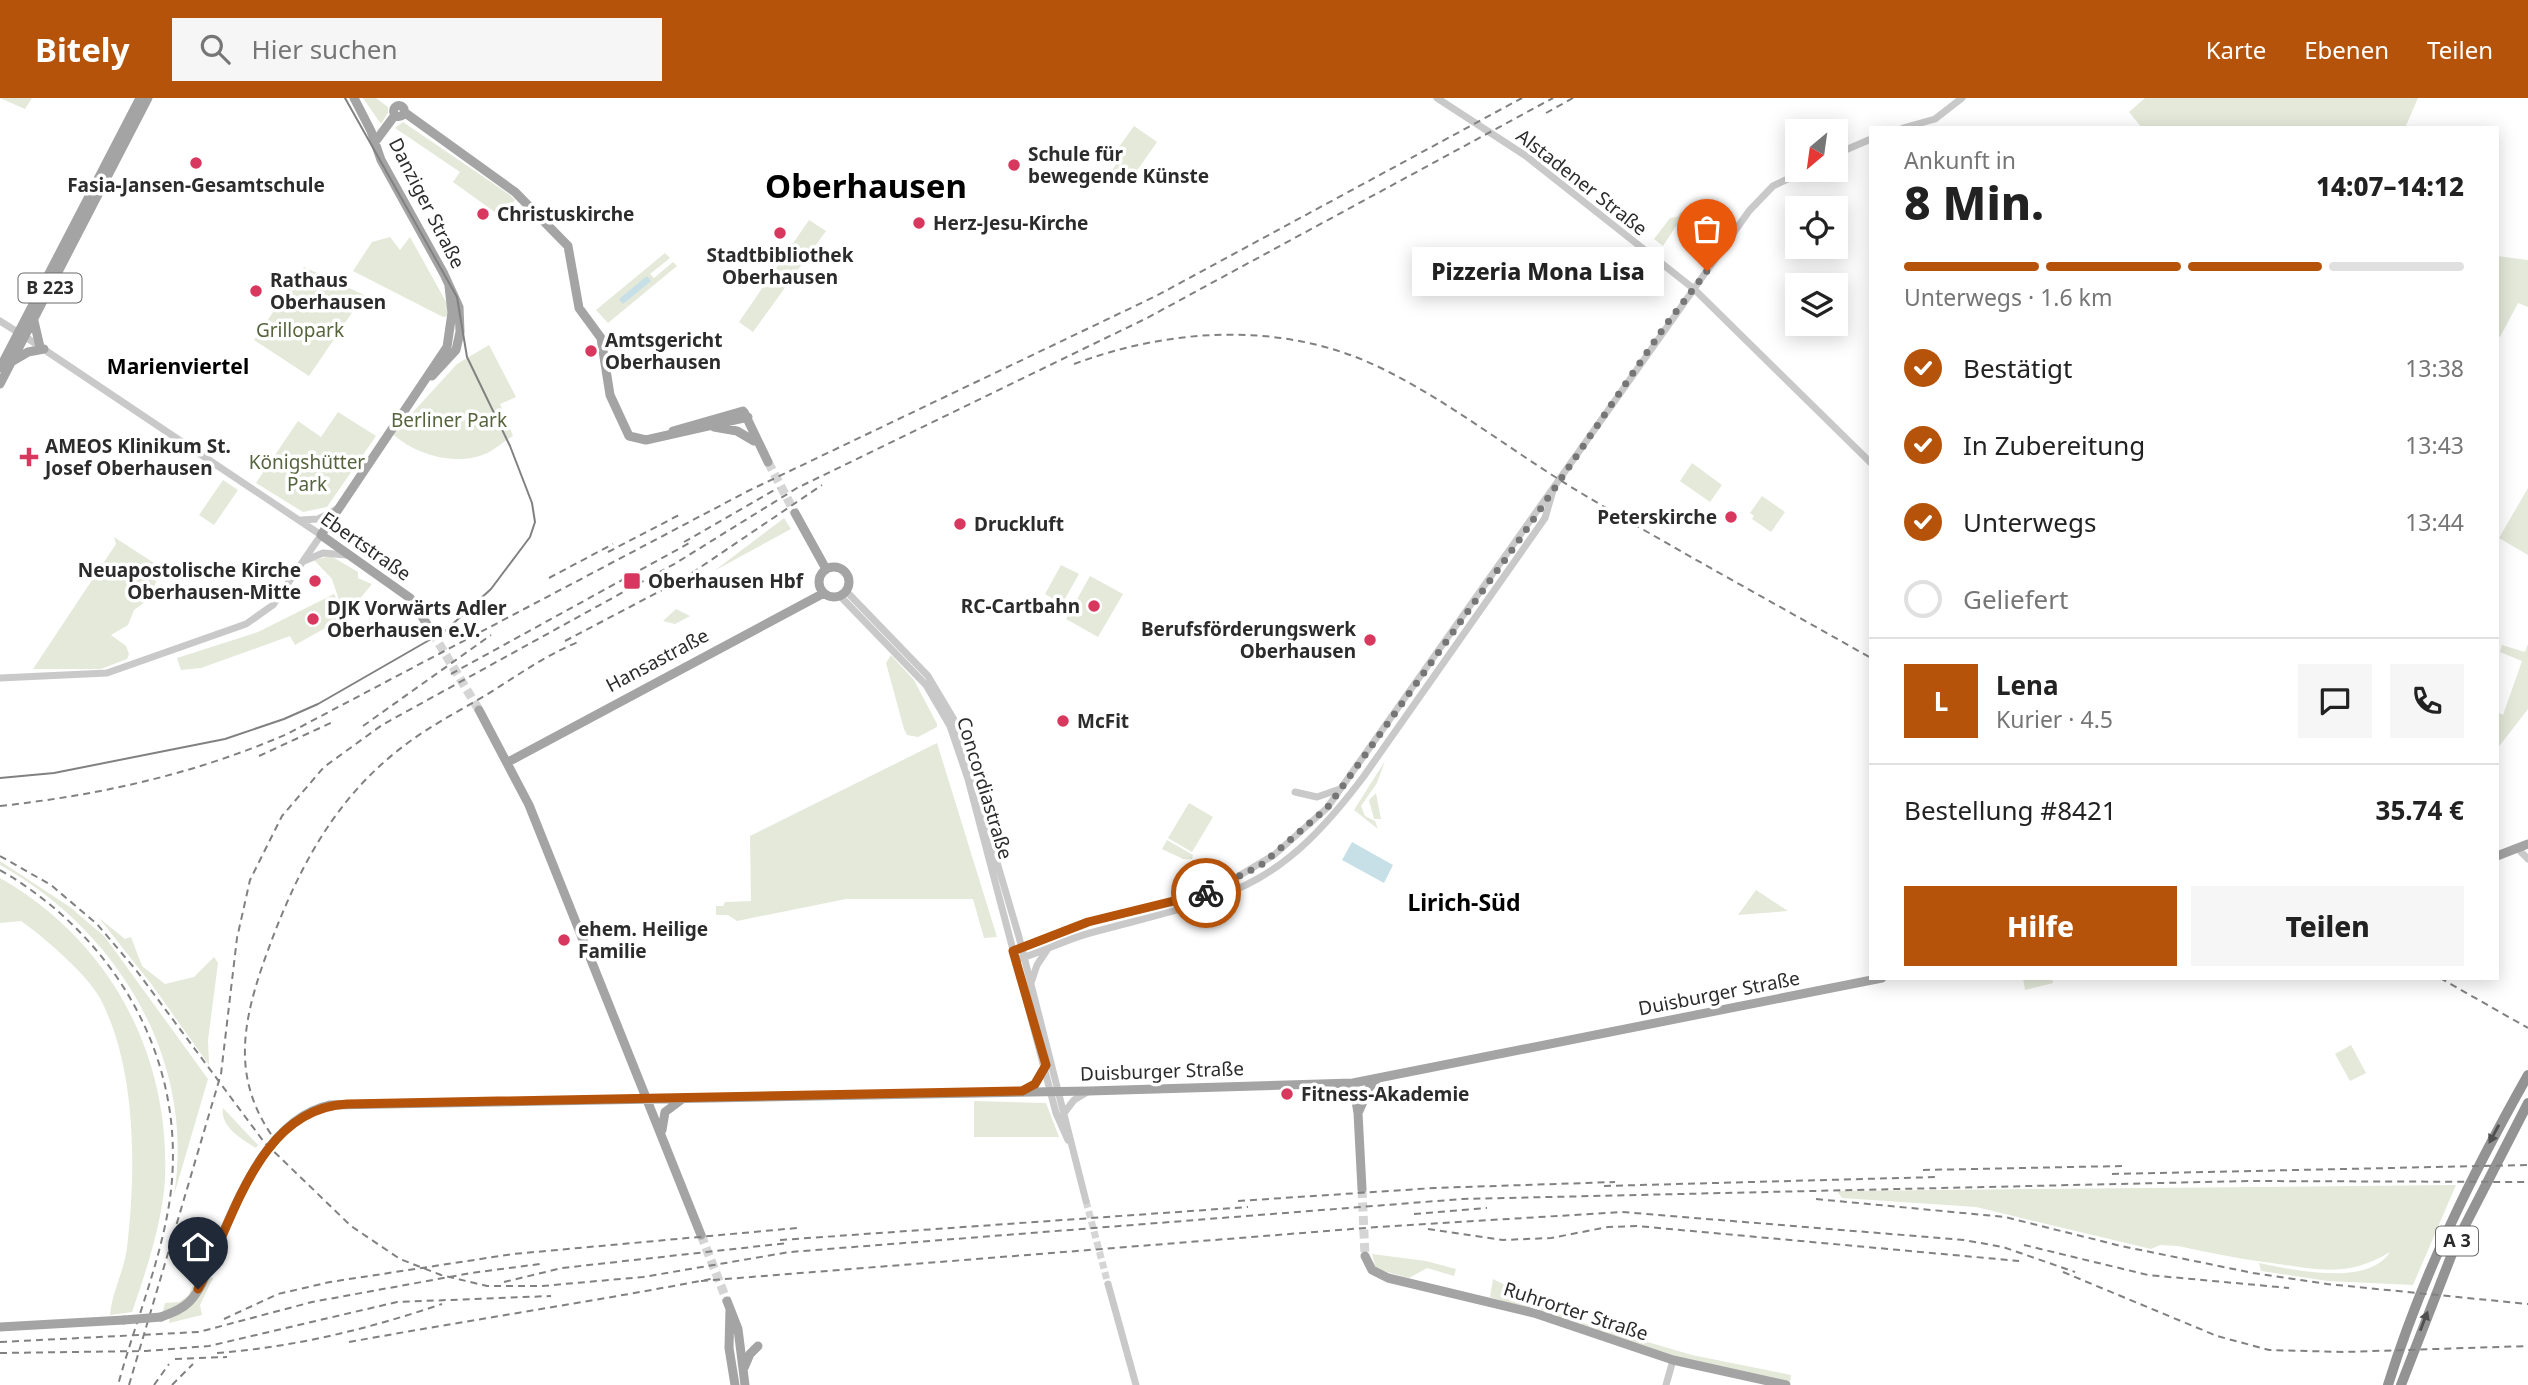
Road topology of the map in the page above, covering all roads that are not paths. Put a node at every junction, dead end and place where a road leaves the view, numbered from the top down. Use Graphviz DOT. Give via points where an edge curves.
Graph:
graph roads {
  1 [pos="140,98"];
  2 [pos="148,98"];
  3 [pos="354,98"];
  4 [pos="1437,98"];
  5 [pos="1962,98"];
  6 [pos="1910,126"];
  7 [pos="1869,140"];
  8 [pos="375,142"];
  9 [pos="1848,149"];
  10 [pos="1785,180"];
  11 [pos="1694,289"];
  12 [pos="34,319"];
  13 [pos="0,321"];
  14 [pos="22,335"];
  15 [pos="42,348"];
  16 [pos="10,362"];
  17 [pos="0,368"];
  18 [pos="0,384"];
  19 [pos="745,415"];
  20 [pos="709,426"];
  21 [pos="668,434"];
  22 [pos="754,441"];
  23 [pos="763,452"];
  24 [pos="1869,461"];
  25 [pos="768,462"];
  26 [pos="1554,486"];
  27 [pos="336,510"];
  28 [pos="795,513"];
  29 [pos="297,519"];
  30 [pos="321,535"];
  31 [pos="347,555"];
  32 [pos="303,562"];
  33 [pos="826,569"];
  34 [pos="824,593"];
  35 [pos="843,593"];
  36 [pos="432,632"];
  37 [pos="0,678"];
  38 [pos="1421,678"];
  39 [pos="1428,684"];
  40 [pos="479,710"];
  41 [pos="508,762"];
  42 [pos="1341,789"];
  43 [pos="1295,792"];
  44 [pos="2528,844"];
  45 [pos="2518,849"];
  46 [pos="2499,855"];
  47 [pos="2528,859"];
  48 [pos="1131,912"];
  49 [pos="1124,924"];
  50 [pos="1049,947"];
  51 [pos="1017,949"];
  52 [pos="1019,959"];
  53 [pos="1872,980"];
  54 [pos="1031,984"];
  55 [pos="1046,1065"];
  56 [pos="2528,1075"];
  57 [pos="1379,1077"];
  58 [pos="1353,1083"];
  59 [pos="1022,1091"];
  60 [pos="1055,1091"];
  61 [pos="1089,1091"];
  62 [pos="686,1099"];
  63 [pos="647,1100"];
  64 [pos="2528,1103"];
  65 [pos="1064,1113"];
  66 [pos="1358,1113"];
  67 [pos="663,1135"];
  68 [pos="1072,1147"];
  69 [pos="1362,1189"];
  70 [pos="1086,1200"];
  71 [pos="701,1236"];
  72 [pos="1365,1256"];
  73 [pos="1108,1284"];
  74 [pos="0,1327"];
  75 [pos="758,1346"];
  76 [pos="1673,1360"];
  77 [pos="744,1370"];
  78 [pos="735,1385"];
  79 [pos="745,1385"];
  80 [pos="1136,1385"];
  81 [pos="1666,1385"];
  82 [pos="1786,1385"];
  83 [pos="2388,1385"];
  84 [pos="2401,1385"];
  1 -- 14 [label="main road, B 223"];
  2 -- 12 [label="main road, B 223"];
  3 -- 8 [label="main road, Danziger Straße"];
  4 -- 11 [label="street, Alstadener Straße" via="1525,156"];
  5 -- 6 [label="street" via="1937,118"];
  7 -- 9 [label="street"];
  8 -- 21 [label="main road" via="400,114 505,184 555,230 571,252 579,308 601,338 607,386 625,432 639,440"];
  8 -- 27 [label="main road, Danziger Straße" via="449,286 455,334"];
  10 -- 11 [label="street" via="1757,201"];
  11 -- 24 [label="street, Alstadener Straße"];
  11 -- 26 [label="street"];
  12 -- 14 [label="main road, B 223"];
  12 -- 15 [label="main road"];
  13 -- 14 [label="street, Ebertstraße"];
  14 -- 15 [label="street, Ebertstraße"];
  14 -- 16 [label="main road, B 223"];
  14 -- 17 [label="main road, B 223"];
  15 -- 16 [label="main road"];
  15 -- 29 [label="street, Ebertstraße"];
  16 -- 18 [label="main road, B 223"];
  19 -- 20 [label="main road"];
  19 -- 21 [label="main road" via="683,426"];
  19 -- 22 [label="main road"];
  19 -- 23 [label="main road"];
  20 -- 21 [label="main road"];
  20 -- 22 [label="main road" via="733,430"];
  22 -- 23 [label="main road"];
  23 -- 25 [label="main road"];
  26 -- 38 [label="street"];
  26 -- 39 [label="street" via="1545,518"];
  27 -- 29 [label="street" via="315,520"];
  27 -- 30 [label="main road"];
  28 -- 33 [label="main road, Concordiastraße"];
  29 -- 30 [label="street, Ebertstraße"];
  30 -- 31 [label="main road, Ebertstraße"];
  30 -- 32 [label="street"];
  31 -- 32 [label="street" via="323,553"];
  31 -- 36 [label="main road, Ebertstraße" via="410,598"];
  32 -- 37 [label="street" via="273,605 246,624 107,673"];
  33 -- 34 [label="main road" via="819,582"];
  33 -- 35 [label="main road, Concordiastraße" via="844,570 849,580"];
  34 -- 35 [label="main road"];
  34 -- 41 [label="main road, Hansastraße"];
  35 -- 51 [label="street, Concordiastraße" via="913,669 946,718"];
  38 -- 39 [label="street"];
  38 -- 42 [label="street"];
  39 -- 49 [label="street" via="1336,814 1290,859 1217,900"];
  40 -- 41 [label="main road"];
  41 -- 63 [label="main road"];
  42 -- 43 [label="street" via="1317,797"];
  42 -- 48 [label="street" via="1293,841 1245,875 1192,898"];
  44 -- 45 [label="main road"];
  45 -- 46 [label="main road"];
  45 -- 47 [label="street"];
  48 -- 49 [label="street"];
  48 -- 51 [label="street" via="1079,925"];
  49 -- 50 [label="street"];
  50 -- 52 [label="street"];
  50 -- 54 [label="street"];
  51 -- 52 [label="street, Concordiastraße"];
  52 -- 54 [label="street, Concordiastraße"];
  52 -- 55 [label="street, Concordiastraße"];
  53 -- 57 [label="main road, Duisburger Straße"];
  54 -- 60 [label="street, Concordiastraße"];
  55 -- 59 [label="main road" via="1035,1084"];
  55 -- 60 [label="street, Concordiastraße"];
  56 -- 83 [label="highway, A 3, one-way" via="2450,1224"];
  57 -- 58 [label="main road, Duisburger Straße"];
  57 -- 66 [label="main road"];
  58 -- 61 [label="main road, Duisburger Straße"];
  58 -- 66 [label="main road"];
  59 -- 60 [label="main road, Duisburger Straße"];
  59 -- 62 [label="main road, Duisburger Straße"];
  60 -- 61 [label="main road, Duisburger Straße"];
  60 -- 65 [label="street"];
  60 -- 68 [label="street" via="1060,1126"];
  61 -- 65 [label="street"];
  62 -- 63 [label="main road, Duisburger Straße"];
  62 -- 67 [label="main road" via="665,1112"];
  63 -- 67 [label="main road"];
  63 -- 74 [label="main road, Duisburger Straße, bridge" via="318,1108 293,1124 262,1158 196,1293 181,1308 161,1317"];
  84 -- 64 [label="highway, A 3, one-way" via="2457,1241"];
  65 -- 68 [label="street"];
  66 -- 69 [label="main road"];
  67 -- 71 [label="main road"];
  68 -- 70 [label="street"];
  72 -- 76 [label="main road, Ruhrorter Straße" via="1372,1270 1382,1276 1534,1313"];
  73 -- 80 [label="street"];
  75 -- 77 [label="main road"];
  76 -- 81 [label="street"];
  76 -- 82 [label="main road, Ruhrorter Straße"];
  77 -- 78 [label="main road" via="738,1329 728,1304"];
  77 -- 79 [label="main road"];
}
